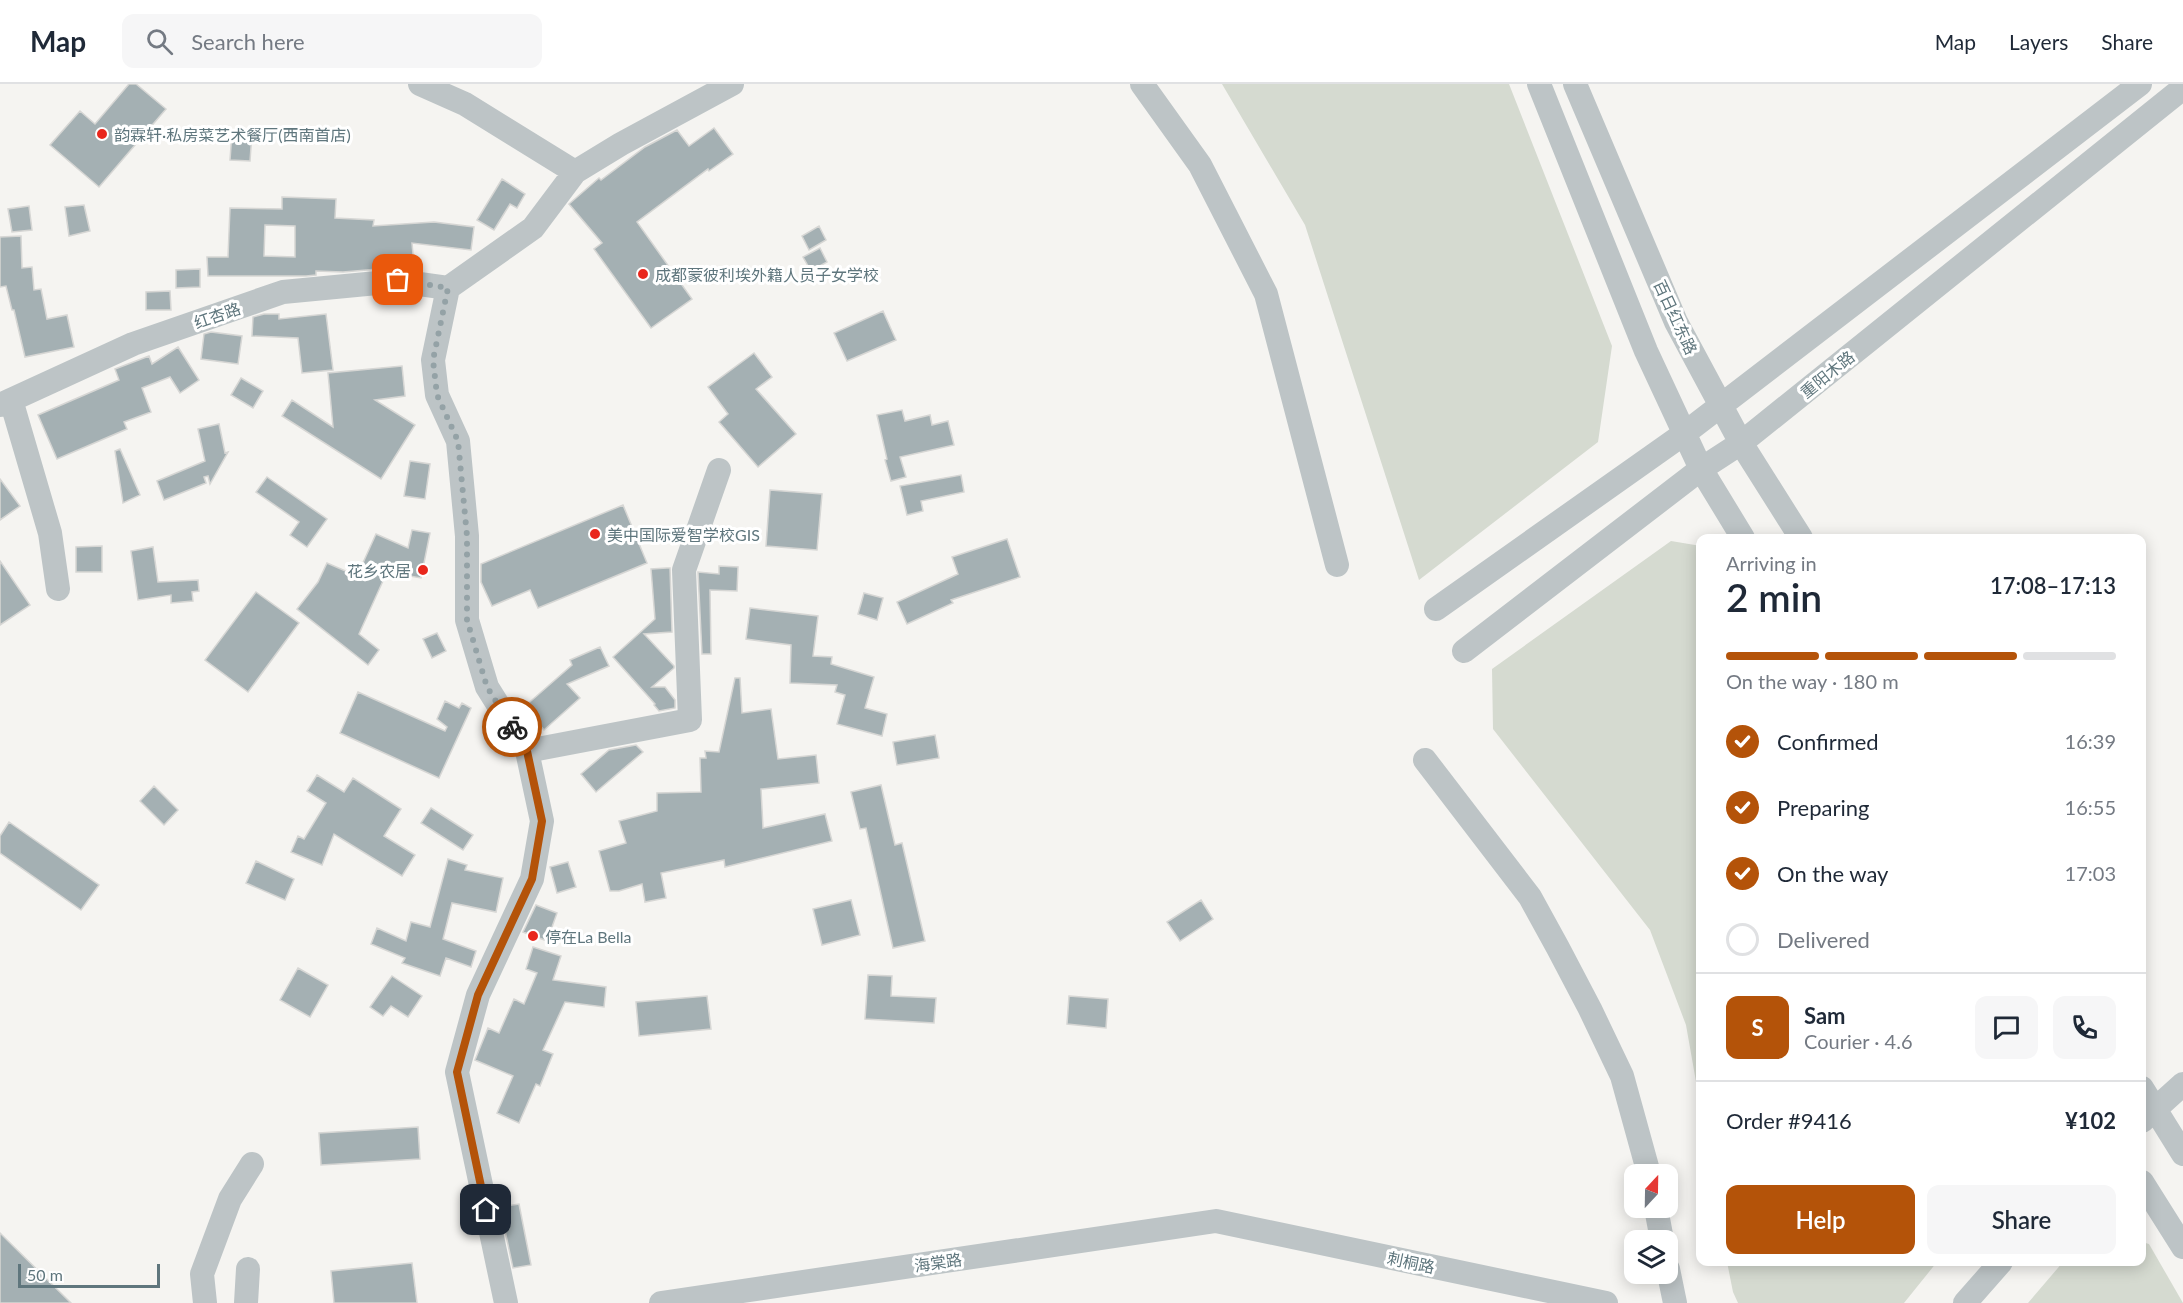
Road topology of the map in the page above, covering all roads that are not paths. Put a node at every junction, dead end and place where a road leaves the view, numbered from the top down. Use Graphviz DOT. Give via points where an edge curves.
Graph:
graph roads {
  1 [pos="420,84"];
  2 [pos="732,84"];
  3 [pos="1142,84"];
  4 [pos="1539,84"];
  5 [pos="1575,84"];
  6 [pos="2140,84"];
  7 [pos="2183,88"];
  8 [pos="575,172"];
  9 [pos="448,288"];
  10 [pos="6,402"];
  11 [pos="1721,406"];
  12 [pos="1685,434"];
  13 [pos="1741,443"];
  14 [pos="1701,469"];
  15 [pos="719,470"];
  16 [pos="1741,534"];
  17 [pos="1798,534"];
  18 [pos="1338,565"];
  19 [pos="58,589"];
  20 [pos="1436,609"];
  21 [pos="1464,651"];
  22 [pos="527,751"];
  23 [pos="1425,760"];
  24 [pos="2183,1084"];
  25 [pos="2149,1115"];
  26 [pos="2183,1154"];
  27 [pos="252,1164"];
  28 [pos="1646,1164"];
  29 [pos="2146,1188"];
  30 [pos="1216,1221"];
  31 [pos="2183,1247"];
  32 [pos="1997,1266"];
  33 [pos="248,1269"];
  34 [pos="1671,1284"];
  35 [pos="205,1303"];
  36 [pos="246,1303"];
  37 [pos="506,1303"];
  38 [pos="661,1303"];
  39 [pos="1606,1303"];
  40 [pos="1675,1303"];
  41 [pos="1965,1303"];
  1 -- 8 [label="street" via="465,104"];
  2 -- 8 [label="street"];
  3 -- 18 [label="street" via="1200,165 1266,294"];
  4 -- 12 [label="street" via="1647,351"];
  5 -- 11 [label="street, 百日红东路" via="1676,322"];
  6 -- 11 [label="street"];
  7 -- 13 [label="street, 重阳木路"];
  8 -- 9 [label="street" via="533,228"];
  9 -- 10 [label="street, 红杏路" via="398,280 283,291 133,344"];
  9 -- 22 [label="street" via="433,360 437,395 458,441 467,536 467,620 487,687"];
  10 -- 19 [label="street" via="50,533"];
  11 -- 12 [label="street"];
  11 -- 13 [label="street, 百日红东路"];
  12 -- 14 [label="street"];
  12 -- 20 [label="street"];
  13 -- 14 [label="street, 重阳木路"];
  13 -- 17 [label="street, 百日红东路"];
  14 -- 16 [label="street"];
  14 -- 21 [label="street, 重阳木路"];
  15 -- 22 [label="street" via="684,570 690,720"];
  22 -- 37 [label="street" via="542,821 532,879 478,995 457,1072"];
  23 -- 28 [label="street" via="1530,897 1558,948 1622,1076"];
  24 -- 25 [label="street"];
  25 -- 26 [label="street"];
  27 -- 35 [label="street" via="230,1198 202,1274"];
  29 -- 31 [label="street"];
  30 -- 38 [label="street, 海棠路"];
  30 -- 39 [label="street, 刺桐路"];
  32 -- 41 [label="street"];
  33 -- 36 [label="street"];
  34 -- 40 [label="street"];
}
